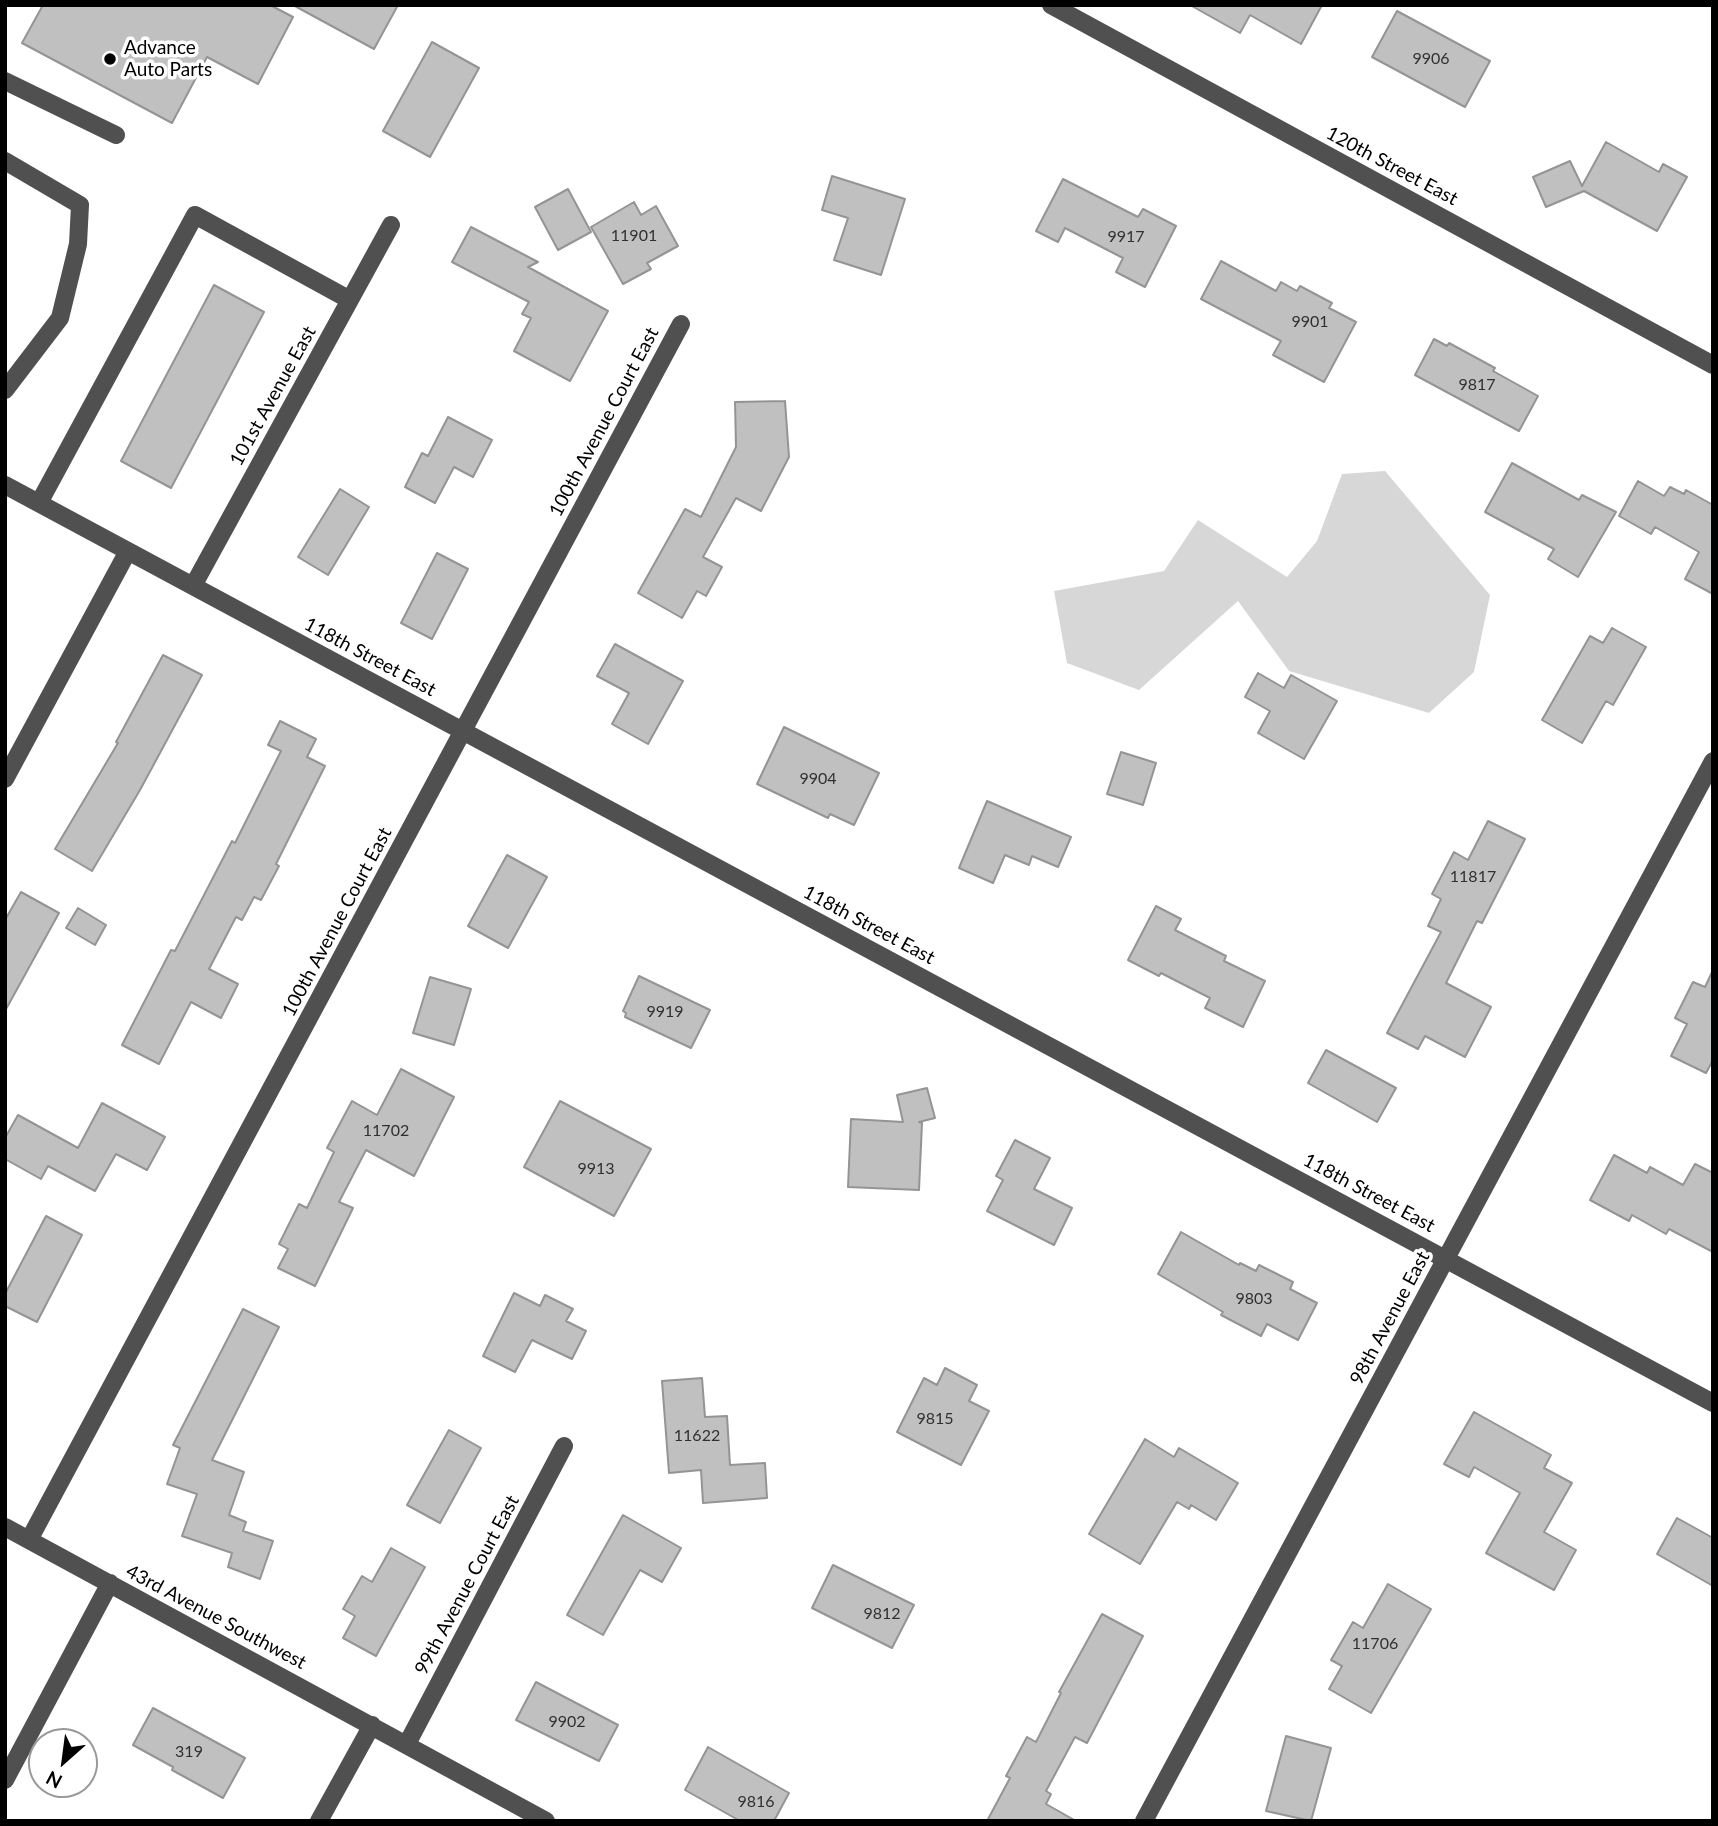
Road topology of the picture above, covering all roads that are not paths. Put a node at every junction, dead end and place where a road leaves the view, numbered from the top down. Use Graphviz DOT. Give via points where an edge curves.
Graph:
graph roads {
  1 [pos="1051,5"];
  2 [pos="5,81"];
  3 [pos="116,135"];
  4 [pos="5,162"];
  5 [pos="391,225"];
  6 [pos="350,299"];
  7 [pos="681,324"];
  8 [pos="1713,365"];
  9 [pos="5,390"];
  10 [pos="5,485"];
  11 [pos="39,503"];
  12 [pos="128,551"];
  13 [pos="193,586"];
  14 [pos="463,731"];
  15 [pos="1713,761"];
  16 [pos="5,779"];
  17 [pos="1446,1258"];
  18 [pos="1713,1403"];
  19 [pos="564,1446"];
  20 [pos="5,1527"];
  21 [pos="29,1539"];
  22 [pos="110,1583"];
  23 [pos="372,1724"];
  24 [pos="407,1744"];
  25 [pos="5,1780"];
  26 [pos="319,1821"];
  27 [pos="546,1821"];
  28 [pos="1144,1821"];
  1 -- 8 [label="street, 120th Street East"];
  2 -- 3 [label="street"];
  4 -- 9 [label="street" via="80,205 78,244 60,318"];
  5 -- 6 [label="street, 101st Avenue East"];
  6 -- 11 [label="street" via="195,215"];
  6 -- 13 [label="street, 101st Avenue East"];
  7 -- 14 [label="street, 100th Avenue Court East"];
  10 -- 11 [label="street, 118th Street East"];
  11 -- 12 [label="street, 118th Street East"];
  12 -- 13 [label="street, 118th Street East"];
  12 -- 16 [label="street"];
  13 -- 14 [label="street, 118th Street East"];
  14 -- 17 [label="street, 118th Street East"];
  14 -- 21 [label="street, 100th Avenue Court East"];
  15 -- 17 [label="street, 98th Avenue East"];
  17 -- 18 [label="street, 118th Street East"];
  17 -- 28 [label="street, 98th Avenue East"];
  19 -- 24 [label="street, 99th Avenue Court East"];
  20 -- 21 [label="street, 43rd Avenue Southwest"];
  21 -- 22 [label="street, 43rd Avenue Southwest"];
  22 -- 23 [label="street, 43rd Avenue Southwest"];
  22 -- 25 [label="street"];
  23 -- 24 [label="street, 43rd Avenue Southwest"];
  23 -- 26 [label="street"];
  24 -- 27 [label="street, 43rd Avenue Southwest"];
}
